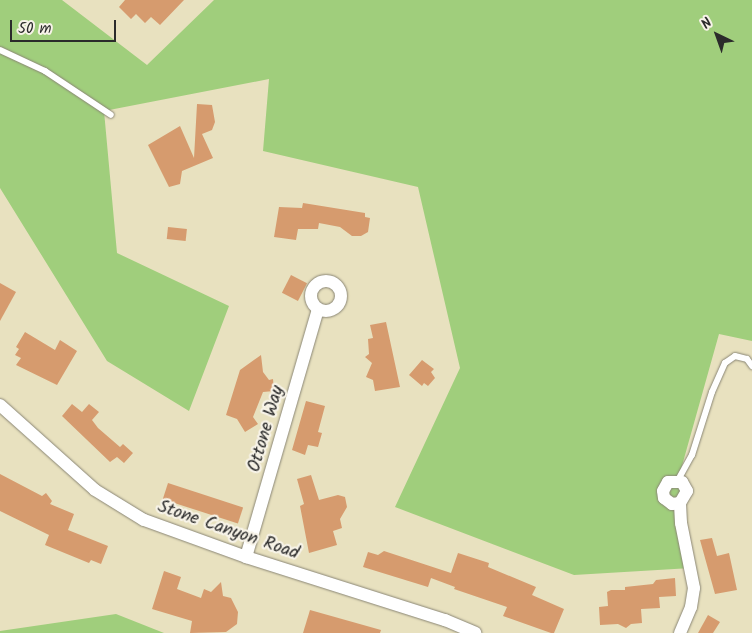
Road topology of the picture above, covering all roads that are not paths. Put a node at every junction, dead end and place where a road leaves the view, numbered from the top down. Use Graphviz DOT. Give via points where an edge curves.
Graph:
graph roads {
  1 [pos="0,50"];
  2 [pos="111,115"];
  3 [pos="318,309"];
  4 [pos="752,366"];
  5 [pos="0,404"];
  6 [pos="678,480"];
  7 [pos="680,503"];
  8 [pos="246,557"];
  9 [pos="475,633"];
  10 [pos="680,633"];
  1 -- 2 [label="lane" via="45,71"];
  3 -- 8 [label="street, Ottone Way"];
  4 -- 6 [label="lane" via="747,359 735,356 725,363 692,455"];
  5 -- 8 [label="street, Stone Canyon Road" via="116,506 179,534"];
  6 -- 7 [label="street" via="687,491"];
  6 -- 7 [label="street" via="665,485 663,495 668,503"];
  7 -- 10 [label="street" via="694,588 691,607"];
  8 -- 9 [label="street, Stone Canyon Road" via="445,620"];
}
